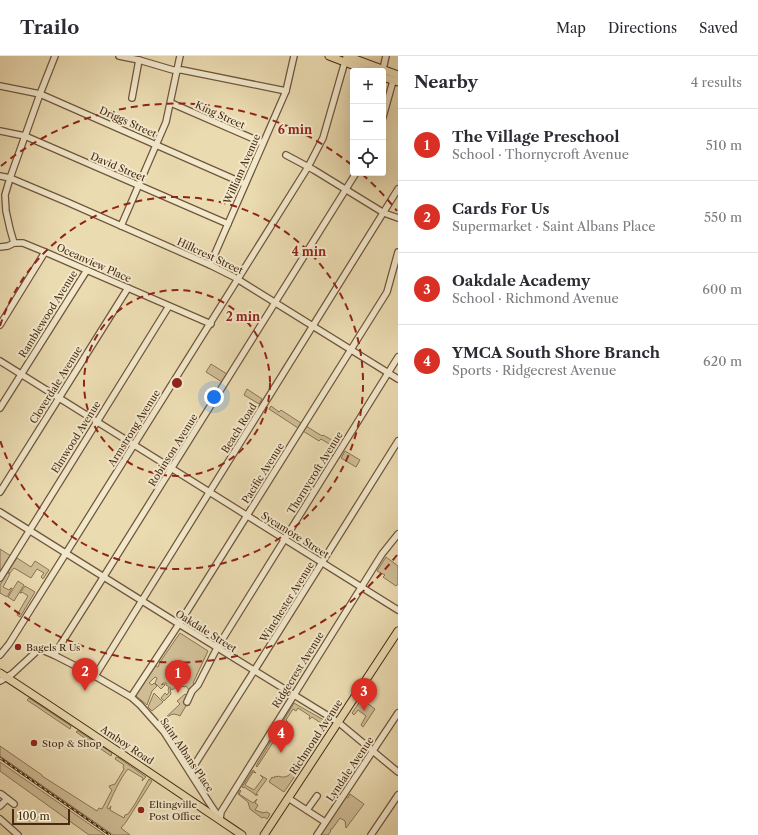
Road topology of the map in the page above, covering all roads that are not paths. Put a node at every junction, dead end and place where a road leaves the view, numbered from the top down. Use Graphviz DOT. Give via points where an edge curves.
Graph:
graph roads {
  1 [pos="55,56"];
  2 [pos="119,56"];
  3 [pos="180,56"];
  4 [pos="294,56"];
  5 [pos="328,56"];
  6 [pos="386,56"];
  7 [pos="346,58"];
  8 [pos="139,60"];
  9 [pos="363,68"];
  10 [pos="371,68"];
  11 [pos="384,68"];
  12 [pos="177,70"];
  13 [pos="386,74"];
  14 [pos="396,79"];
  15 [pos="0,86"];
  16 [pos="286,91"];
  17 [pos="40,94"];
  18 [pos="132,98"];
  19 [pos="170,103"];
  20 [pos="386,108"];
  21 [pos="0,131"];
  22 [pos="25,136"];
  23 [pos="263,143"];
  24 [pos="156,145"];
  25 [pos="286,155"];
  26 [pos="308,167"];
  27 [pos="0,176"];
  28 [pos="354,176"];
  29 [pos="10,178"];
  30 [pos="246,184"];
  31 [pos="138,185"];
  32 [pos="398,189"];
  33 [pos="346,190"];
  34 [pos="3,195"];
  35 [pos="384,213"];
  36 [pos="398,218"];
  37 [pos="228,224"];
  38 [pos="121,226"];
  39 [pos="14,243"];
  40 [pos="0,247"];
  41 [pos="45,252"];
  42 [pos="398,252"];
  43 [pos="210,265"];
  44 [pos="87,270"];
  45 [pos="238,279"];
  46 [pos="128,288"];
  47 [pos="276,302"];
  48 [pos="169,306"];
  49 [pos="210,324"];
  50 [pos="0,325"];
  51 [pos="313,326"];
  52 [pos="351,349"];
  53 [pos="398,357"];
  54 [pos="0,361"];
  55 [pos="388,373"];
  56 [pos="21,374"];
  57 [pos="398,379"];
  58 [pos="59,398"];
  59 [pos="0,408"];
  60 [pos="96,421"];
  61 [pos="398,441"];
  62 [pos="134,445"];
  63 [pos="172,468"];
  64 [pos="0,492"];
  65 [pos="209,492"];
  66 [pos="0,512"];
  67 [pos="247,516"];
  68 [pos="29,530"];
  69 [pos="398,534"];
  70 [pos="285,538"];
  71 [pos="66,554"];
  72 [pos="322,562"];
  73 [pos="104,577"];
  74 [pos="0,578"];
  75 [pos="362,586"];
  76 [pos="142,600"];
  77 [pos="398,610"];
  78 [pos="179,624"];
  79 [pos="398,631"];
  80 [pos="217,648"];
  81 [pos="0,655"];
  82 [pos="54,655"];
  83 [pos="254,671"];
  84 [pos="0,673"];
  85 [pos="94,676"];
  86 [pos="3,679"];
  87 [pos="293,695"];
  88 [pos="131,697"];
  89 [pos="187,702"];
  90 [pos="398,713"];
  91 [pos="338,722"];
  92 [pos="373,751"];
  93 [pos="190,772"];
  94 [pos="398,772"];
  95 [pos="1,794"];
  96 [pos="398,795"];
  97 [pos="317,796"];
  98 [pos="288,798"];
  99 [pos="7,799"];
  100 [pos="14,804"];
  101 [pos="0,806"];
  102 [pos="307,810"];
  103 [pos="0,819"];
  104 [pos="220,819"];
  105 [pos="325,822"];
  106 [pos="18,835"];
  107 [pos="242,835"];
  108 [pos="264,835"];
  109 [pos="318,835"];
  110 [pos="371,835"];
  1 -- 17 [label="street"];
  2 -- 8 [label="street"];
  3 -- 12 [label="street"];
  4 -- 16 [label="street, William Avenue"];
  5 -- 7 [label="main road"];
  6 -- 11 [label="street"];
  7 -- 9 [label="main road"];
  7 -- 10 [label="main road"];
  7 -- 26 [label="street, Armstrong Avenue" via="323,138"];
  8 -- 12 [label="street"];
  8 -- 18 [label="street"];
  12 -- 16 [label="street"];
  12 -- 19 [label="street"];
  13 -- 14 [label="main road"];
  14 -- 20 [label="street"];
  15 -- 17 [label="street, Driggs Street"];
  16 -- 23 [label="street, William Avenue"];
  17 -- 22 [label="street"];
  17 -- 24 [label="street, Driggs Street"];
  19 -- 23 [label="street, King Street"];
  19 -- 24 [label="street" via="166,122"];
  21 -- 22 [label="street, David Street"];
  22 -- 29 [label="street"];
  22 -- 31 [label="street, David Street"];
  23 -- 30 [label="street, William Avenue"];
  24 -- 30 [label="street, Driggs Street"];
  24 -- 31 [label="street"];
  25 -- 26 [label="street"];
  26 -- 33 [label="street"];
  26 -- 45 [label="street, Armstrong Avenue"];
  27 -- 29 [label="street, Hillcrest Street"];
  28 -- 33 [label="street, Robinson Avenue"];
  29 -- 34 [label="street"];
  29 -- 38 [label="street, Hillcrest Street"];
  30 -- 37 [label="street, William Avenue"];
  31 -- 37 [label="street, David Street"];
  31 -- 38 [label="street"];
  32 -- 35 [label="street, Beach Road"];
  33 -- 35 [label="street"];
  33 -- 47 [label="street, Robinson Avenue"];
  34 -- 39 [label="street"];
  35 -- 36 [label="street"];
  35 -- 51 [label="street, Beach Road"];
  37 -- 43 [label="street, William Avenue"];
  38 -- 43 [label="street, Hillcrest Street"];
  39 -- 40 [label="street"];
  39 -- 41 [label="street, Oceanview Place" via="23,243"];
  41 -- 44 [label="street, Oceanview Place"];
  41 -- 50 [label="street"];
  42 -- 52 [label="street, Pacific Avenue" via="387,292"];
  43 -- 45 [label="street, Hillcrest Street"];
  44 -- 46 [label="street, Oceanview Place"];
  44 -- 56 [label="street, Ramblewood Avenue"];
  45 -- 47 [label="street, Hillcrest Street"];
  45 -- 49 [label="street, Armstrong Avenue"];
  46 -- 48 [label="street, Oceanview Place"];
  46 -- 58 [label="street, Cloverdale Avenue"];
  47 -- 51 [label="street, Hillcrest Street"];
  47 -- 63 [label="street, Robinson Avenue"];
  48 -- 49 [label="street, Oceanview Place"];
  48 -- 60 [label="street, Elmwood Avenue"];
  49 -- 62 [label="street, Armstrong Avenue"];
  51 -- 52 [label="street, Hillcrest Street"];
  51 -- 65 [label="street, Beach Road"];
  52 -- 55 [label="street, Hillcrest Street"];
  52 -- 67 [label="street, Pacific Avenue"];
  53 -- 55 [label="street, Thornycroft Avenue"];
  54 -- 56 [label="street, Sycamore Street"];
  55 -- 57 [label="street, Hillcrest Street"];
  55 -- 70 [label="street, Thornycroft Avenue"];
  56 -- 58 [label="street, Sycamore Street"];
  56 -- 59 [label="street, Ramblewood Avenue"];
  58 -- 60 [label="street, Sycamore Street"];
  58 -- 64 [label="street, Cloverdale Avenue"];
  60 -- 62 [label="street, Sycamore Street"];
  60 -- 68 [label="street, Elmwood Avenue"];
  61 -- 72 [label="street, Winchester Avenue"];
  62 -- 63 [label="street, Sycamore Street"];
  62 -- 71 [label="street, Armstrong Avenue"];
  63 -- 65 [label="street, Sycamore Street"];
  63 -- 73 [label="street, Robinson Avenue"];
  65 -- 67 [label="street, Sycamore Street"];
  65 -- 76 [label="street, Beach Road"];
  66 -- 68 [label="street, Oakdale Street"];
  67 -- 70 [label="street, Sycamore Street"];
  67 -- 78 [label="street, Pacific Avenue"];
  68 -- 71 [label="street, Oakdale Street"];
  68 -- 74 [label="street, Elmwood Avenue"];
  69 -- 75 [label="street, Ridgecrest Avenue"];
  70 -- 72 [label="street, Sycamore Street"];
  70 -- 80 [label="street, Thornycroft Avenue"];
  71 -- 73 [label="street, Oakdale Street"];
  71 -- 81 [label="street, Armstrong Avenue"];
  72 -- 75 [label="street, Sycamore Street"];
  72 -- 83 [label="street, Winchester Avenue"];
  73 -- 76 [label="street, Oakdale Street"];
  73 -- 82 [label="street, Robinson Avenue"];
  75 -- 77 [label="street, Sycamore Street"];
  75 -- 87 [label="street, Ridgecrest Avenue"];
  76 -- 78 [label="street, Oakdale Street"];
  76 -- 85 [label="street, Beach Road"];
  78 -- 80 [label="street, Oakdale Street"];
  78 -- 88 [label="street, Pacific Avenue"];
  79 -- 91 [label="main road, Richmond Avenue"];
  80 -- 83 [label="street, Oakdale Street"];
  80 -- 89 [label="street, Thornycroft Avenue"];
  82 -- 85 [label="street, Saint Albans Place"];
  82 -- 86 [label="street, Saint Albans Place" via="38,650"];
  83 -- 87 [label="street, Oakdale Street"];
  83 -- 93 [label="street, Winchester Avenue"];
  84 -- 86 [label="main road, Amboy Road"];
  85 -- 88 [label="street, Saint Albans Place"];
  86 -- 104 [label="main road, Amboy Road" via="30,692"];
  87 -- 91 [label="street, Oakdale Street"];
  87 -- 104 [label="street, Ridgecrest Avenue" via="221,812"];
  88 -- 93 [label="street, Saint Albans Place" via="160,728"];
  90 -- 92 [label="street, Lyndale Avenue"];
  91 -- 92 [label="street, Oakdale Street"];
  91 -- 98 [label="main road, Richmond Avenue"];
  92 -- 94 [label="street, Oakdale Street"];
  92 -- 105 [label="street, Lyndale Avenue"];
  93 -- 104 [label="street, Saint Albans Place"];
  95 -- 99 [label="street"];
  96 -- 110 [label="street"];
  97 -- 102 [label="street"];
  98 -- 102 [label="street"];
  98 -- 108 [label="main road, Richmond Avenue"];
  99 -- 100 [label="street"];
  99 -- 101 [label="street"];
  102 -- 105 [label="street"];
  103 -- 106 [label="street"];
  104 -- 107 [label="main road, Amboy Road"];
  105 -- 109 [label="street, Lyndale Avenue"];
}
